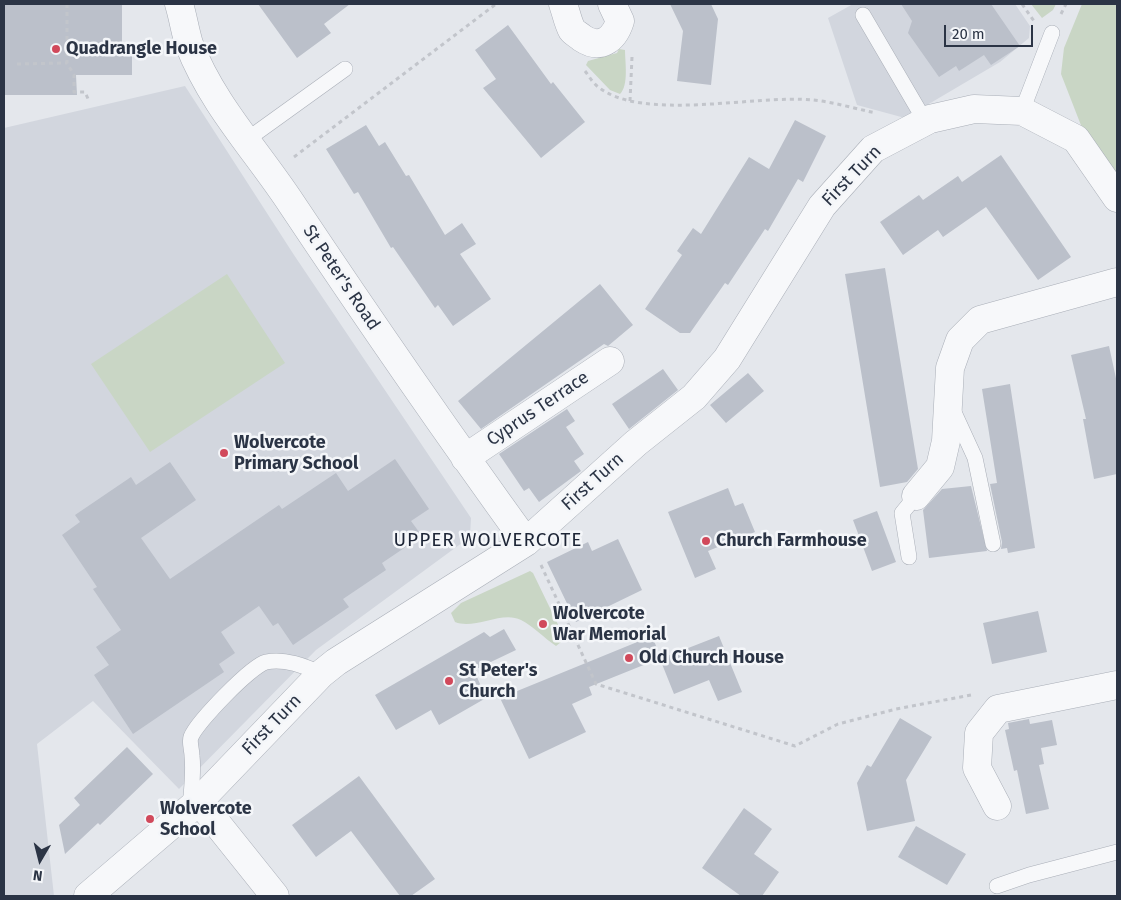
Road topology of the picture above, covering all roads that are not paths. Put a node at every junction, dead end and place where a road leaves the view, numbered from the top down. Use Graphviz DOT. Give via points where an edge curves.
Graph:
graph roads {
  1 [pos="179,4"];
  2 [pos="563,4"];
  3 [pos="612,4"];
  4 [pos="863,15"];
  5 [pos="1052,33"];
  6 [pos="345,69"];
  7 [pos="1022,111"];
  8 [pos="923,122"];
  9 [pos="245,141"];
  10 [pos="1117,198"];
  11 [pos="1117,282"];
  12 [pos="610,361"];
  13 [pos="947,399"];
  14 [pos="466,458"];
  15 [pos="916,496"];
  16 [pos="526,542"];
  17 [pos="993,544"];
  18 [pos="910,557"];
  19 [pos="322,674"];
  20 [pos="1117,685"];
  21 [pos="195,805"];
  22 [pos="997,806"];
  23 [pos="1117,852"];
  24 [pos="997,886"];
  25 [pos="88,896"];
  26 [pos="275,896"];
  1 -- 9 [label="street, St Peter's Road" via="199,67"];
  2 -- 3 [label="street" via="573,31 589,43 598,43 610,40 620,21"];
  4 -- 8 [label="lane"];
  5 -- 7 [label="lane"];
  6 -- 9 [label="lane"];
  7 -- 8 [label="street, First Turn" via="974,109"];
  7 -- 10 [label="street" via="1076,140"];
  8 -- 16 [label="street, First Turn" via="873,149 822,206 728,359 694,397 636,443"];
  9 -- 14 [label="street, St Peter's Road" via="272,174"];
  11 -- 13 [label="street" via="980,320 960,340 950,368"];
  12 -- 14 [label="street, Cyprus Terrace"];
  13 -- 15 [label="street" via="946,441 940,467"];
  13 -- 17 [label="lane" via="975,458"];
  14 -- 16 [label="street, St Peter's Road"];
  15 -- 18 [label="lane" via="902,513"];
  16 -- 19 [label="street, First Turn"];
  19 -- 21 [label="street, First Turn"];
  19 -- 21 [label="lane" via="306,666 266,662 251,671 199,724 190,739"];
  20 -- 22 [label="street" via="998,709 979,733 977,768"];
  21 -- 25 [label="street, First Turn"];
  21 -- 26 [label="street"];
  23 -- 24 [label="lane" via="1029,874"];
}
